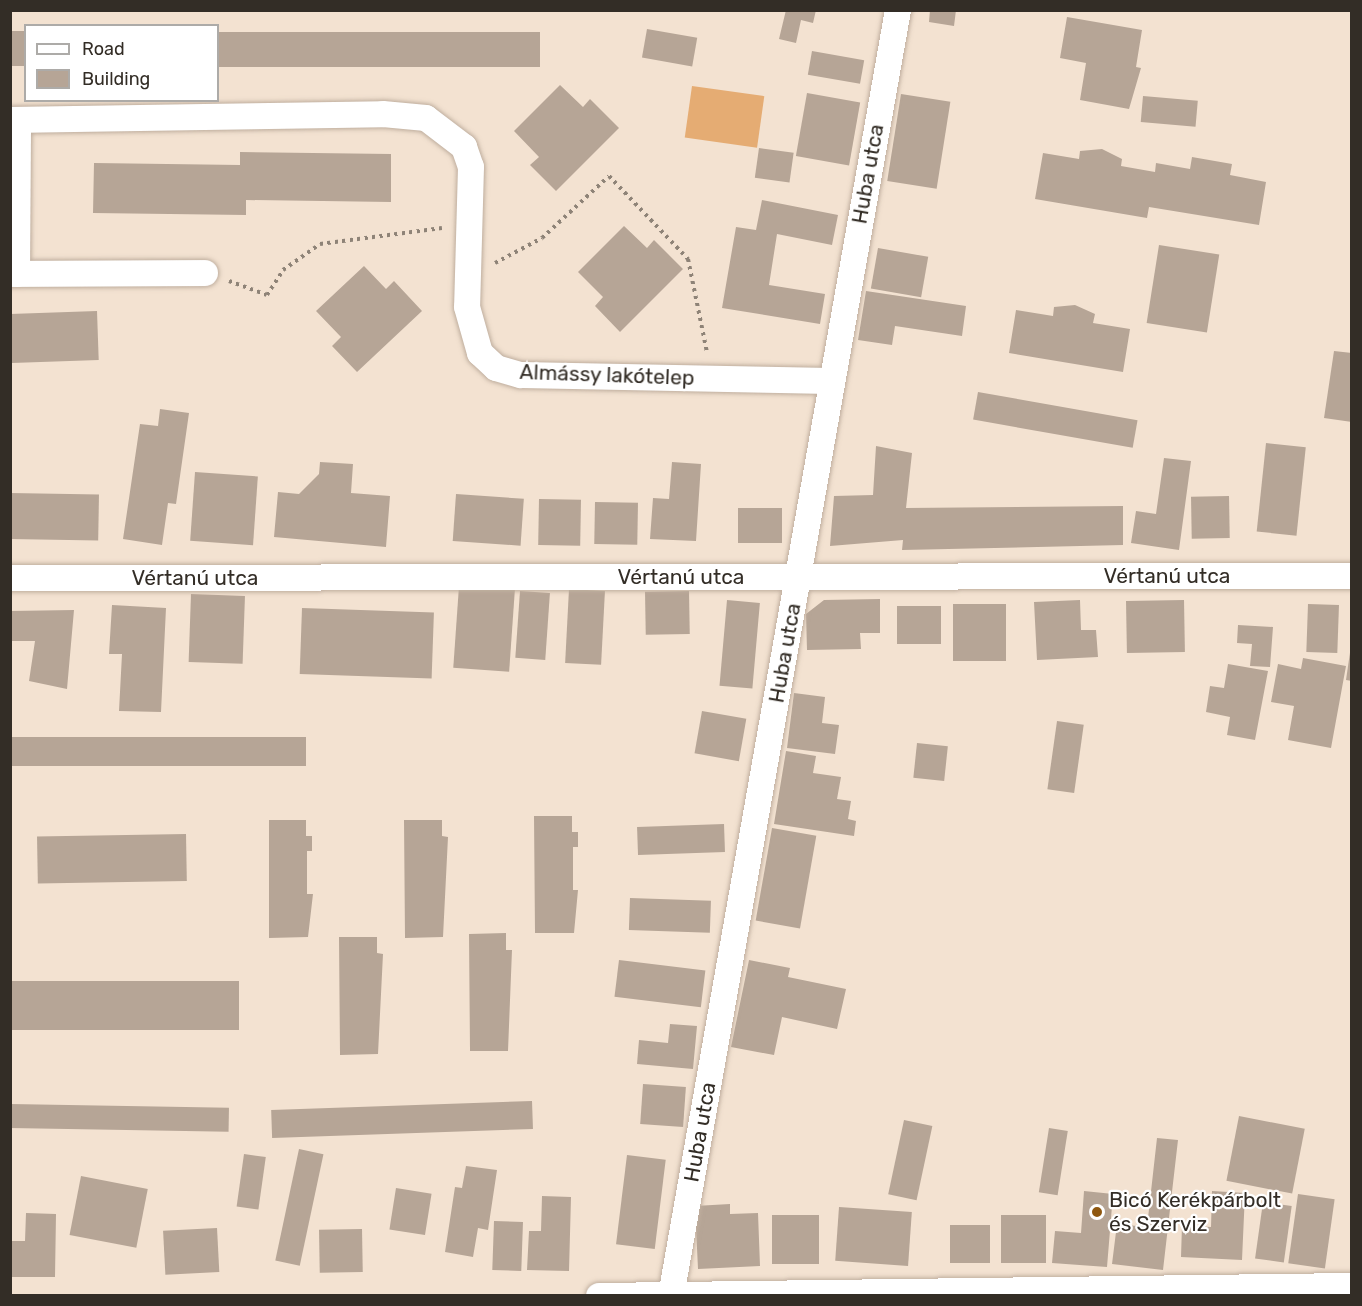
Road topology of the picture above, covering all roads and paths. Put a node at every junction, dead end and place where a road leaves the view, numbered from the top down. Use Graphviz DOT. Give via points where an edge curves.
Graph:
graph roads {
  1 [pos="898,10"];
  2 [pos="14,120"];
  3 [pos="470,226"];
  4 [pos="470,266"];
  5 [pos="205,273"];
  6 [pos="14,274"];
  7 [pos="712,379"];
  8 [pos="830,381"];
  9 [pos="1352,576"];
  10 [pos="799,577"];
  11 [pos="10,578"];
  12 [pos="1352,1286"];
  13 [pos="671,1295"];
  14 [pos="599,1296"];
  1 -- 8 [label="street, Huba utca"];
  2 -- 3 [label="street, Almássy lakótelep" via="383,114 426,118 464,147 471,167"];
  2 -- 6 [label="street, Almássy lakótelep"];
  3 -- 4 [label="street, Almássy lakótelep"];
  3 -- 5 [label="path" via="320,244 284,270 267,295"];
  4 -- 7 [label="street, Almássy lakótelep" via="470,331 480,353 496,368 521,375"];
  4 -- 7 [label="path" via="503,262 542,238 609,176 688,259"];
  5 -- 6 [label="street, Almássy lakótelep"];
  7 -- 8 [label="street, Almássy lakótelep"];
  8 -- 10 [label="street, Huba utca"];
  9 -- 10 [label="street, Vértanú utca"];
  10 -- 11 [label="street, Vértanú utca"];
  10 -- 13 [label="street, Huba utca"];
  12 -- 13 [label="street"];
  13 -- 14 [label="street"];
}
